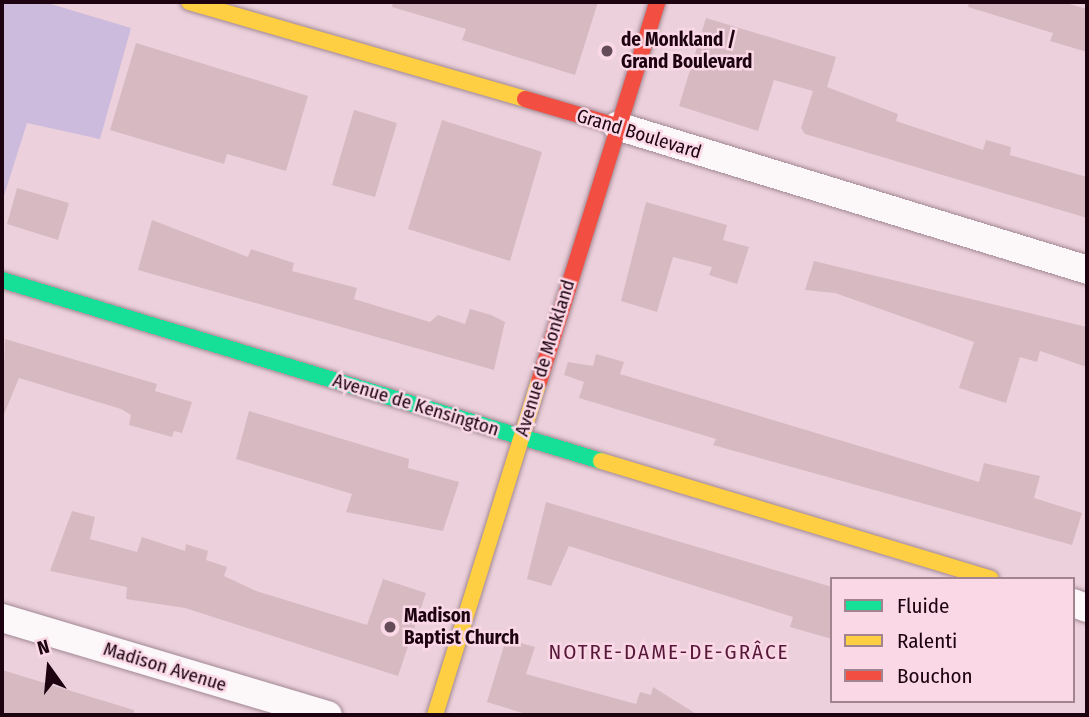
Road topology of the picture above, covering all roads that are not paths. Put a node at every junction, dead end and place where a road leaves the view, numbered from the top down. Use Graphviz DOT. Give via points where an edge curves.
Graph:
graph roads {
  1 [pos="189,2"];
  2 [pos="657,2"];
  3 [pos="617,126"];
  4 [pos="1087,270"];
  5 [pos="2,281"];
  6 [pos="520,437"];
  7 [pos="984,577"];
  8 [pos="2,618"];
  9 [pos="328,715"];
  10 [pos="435,715"];
  1 -- 3 [label="street, Grand Boulevard"];
  2 -- 3 [label="street, Avenue de Monkland"];
  3 -- 4 [label="street, Grand Boulevard"];
  3 -- 6 [label="street, Avenue de Monkland"];
  5 -- 6 [label="street, Avenue de Kensington"];
  6 -- 7 [label="street, Avenue de Kensington"];
  6 -- 10 [label="street, Avenue de Monkland"];
  8 -- 9 [label="street, Madison Avenue"];
}
